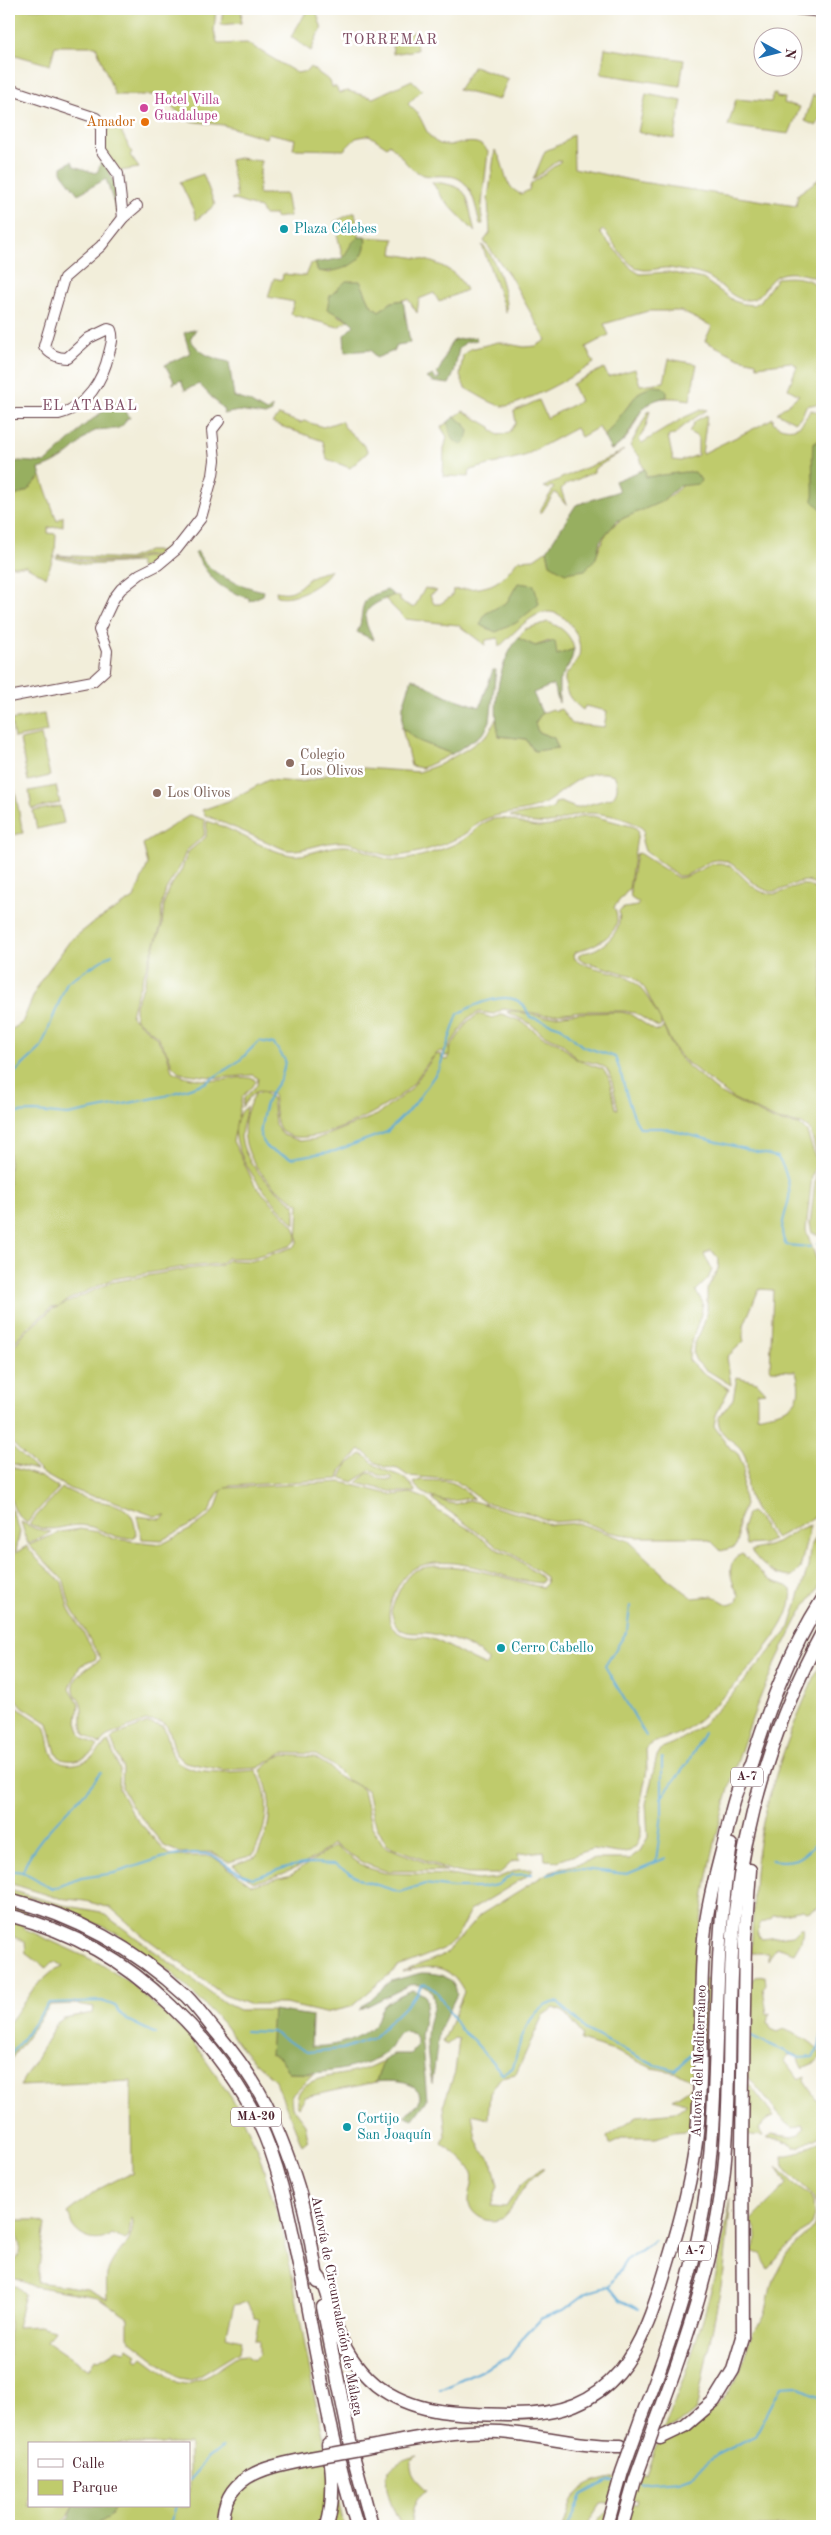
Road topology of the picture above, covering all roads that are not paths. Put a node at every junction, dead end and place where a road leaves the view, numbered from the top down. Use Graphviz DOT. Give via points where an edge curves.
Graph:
graph roads {
  1 [pos="794,9"];
  2 [pos="819,12"];
  3 [pos="9,89"];
  4 [pos="123,202"];
  5 [pos="124,218"];
  6 [pos="9,414"];
  7 [pos="220,422"];
  8 [pos="9,697"];
  9 [pos="822,1600"];
  10 [pos="822,1633"];
  11 [pos="750,1766"];
  12 [pos="758,1794"];
  13 [pos="9,1899"];
  14 [pos="9,1915"];
  15 [pos="317,2276"];
  16 [pos="325,2398"];
  17 [pos="660,2438"];
  18 [pos="621,2446"];
  19 [pos="224,2526"];
  20 [pos="327,2526"];
  21 [pos="357,2526"];
  22 [pos="372,2526"];
  23 [pos="607,2526"];
  24 [pos="622,2526"];
  1 -- 2 [label="street"];
  3 -- 4 [label="street" via="96,118 101,128 101,150 118,174"];
  4 -- 5 [label="street"];
  4 -- 5 [label="street" via="137,206"];
  5 -- 6 [label="street" via="102,246 64,278 44,346 56,357 68,358 89,338 111,330 113,338 104,372 90,394 67,412"];
  7 -- 8 [label="street" via="212,430 215,460 201,518 176,550 140,574 114,598 99,630 107,651 105,670 93,681"];
  9 -- 11 [label="highway, Autovía del Mediterráneo / A-7" via="789,1664"];
  10 -- 12 [label="highway, A-7" via="784,1715"];
  11 -- 15 [label="highway" via="738,1786 704,1936 699,2092 693,2161 680,2221 655,2307 633,2357 604,2387 567,2408 516,2415 441,2412 406,2403 360,2370 335,2323 326,2284"];
  11 -- 23 [label="highway, Autovía del Mediterráneo / A-7, bridge" via="732,1837 724,1886 707,2185 692,2266 673,2331 622,2472"];
  12 -- 17 [label="highway" via="758,1822 748,1888 745,1970 744,2320 739,2353 733,2370 714,2401 685,2426"];
  12 -- 24 [label="highway, A-7, bridge" via="741,1875 732,1968 724,2172 713,2239 698,2303 635,2480"];
  13 -- 15 [label="highway, Autovía de Circunvalación de Málaga / MA-20" via="82,1925 140,1959 187,1997 231,2050 258,2089 274,2123 304,2207"];
  14 -- 16 [label="highway, Autovía de Circunvalación de Málaga / MA-20" via="47,1926 114,1958 148,1983 226,2066 260,2125 288,2214"];
  15 -- 22 [label="highway, Autovía de Circunvalación de Málaga / MA-20" via="353,2455"];
  16 -- 20 [label="highway" via="320,2407 333,2487"];
  16 -- 21 [label="highway, Autovía de Circunvalación de Málaga / MA-20"];
  18 -- 19 [label="highway, bridge" via="469,2431 310,2458 258,2471 238,2484 226,2505"];
}
